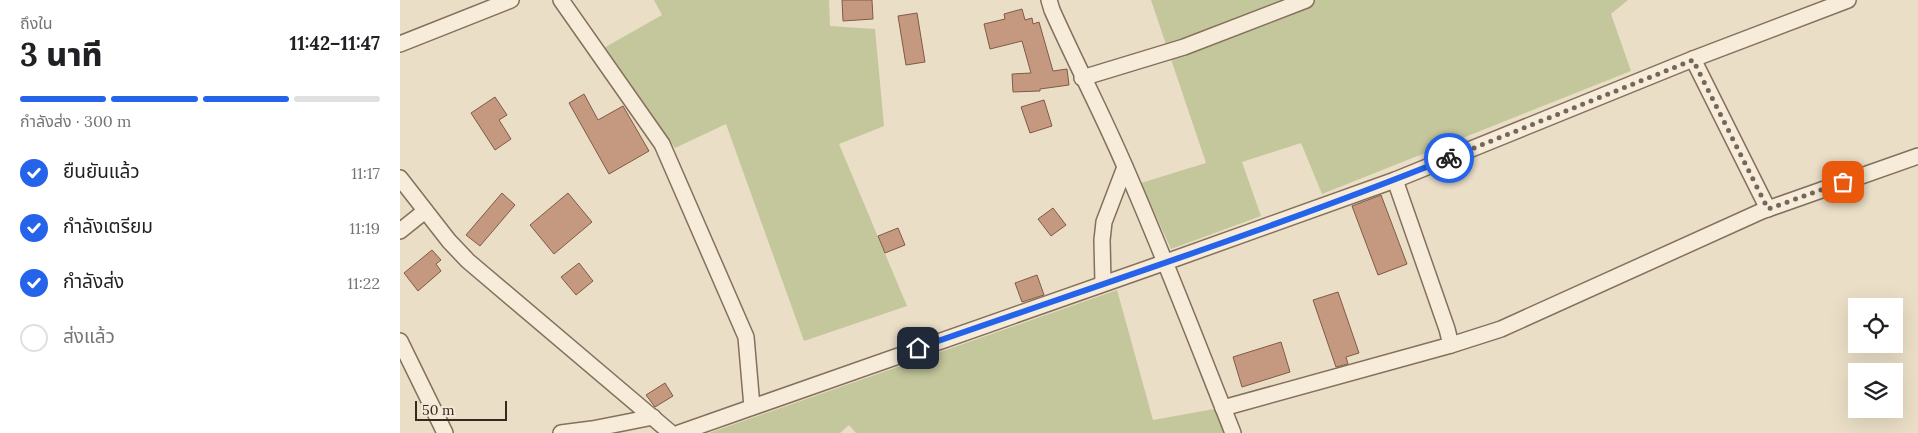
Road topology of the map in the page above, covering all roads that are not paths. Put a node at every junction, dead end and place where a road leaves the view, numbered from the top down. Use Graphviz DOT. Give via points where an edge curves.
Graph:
graph roads {
  1 [pos="511,0"];
  2 [pos="561,0"];
  3 [pos="1049,0"];
  4 [pos="1306,0"];
  5 [pos="1848,0"];
  6 [pos="400,44"];
  7 [pos="1693,60"];
  8 [pos="1082,78"];
  9 [pos="1918,156"];
  10 [pos="1125,167"];
  11 [pos="400,178"];
  12 [pos="1395,180"];
  13 [pos="1768,209"];
  14 [pos="425,211"];
  15 [pos="400,232"];
  16 [pos="1166,262"];
  17 [pos="1103,283"];
  18 [pos="400,341"];
  19 [pos="1451,345"];
  20 [pos="752,407"];
  21 [pos="1223,408"];
  22 [pos="653,417"];
  23 [pos="445,433"];
  24 [pos="562,433"];
  25 [pos="671,433"];
  26 [pos="679,433"];
  27 [pos="1233,433"];
  1 -- 6 [label="street"];
  2 -- 20 [label="street" via="662,144 746,337"];
  3 -- 8 [label="street"];
  4 -- 8 [label="street" via="1184,47"];
  5 -- 7 [label="street"];
  7 -- 12 [label="street"];
  7 -- 13 [label="street"];
  8 -- 10 [label="street"];
  9 -- 13 [label="street"];
  10 -- 16 [label="street"];
  10 -- 17 [label="street" via="1104,222"];
  11 -- 14 [label="street"];
  12 -- 16 [label="street"];
  12 -- 19 [label="street"];
  13 -- 19 [label="street" via="1501,329"];
  14 -- 15 [label="street"];
  14 -- 22 [label="street" via="468,261"];
  16 -- 17 [label="street"];
  16 -- 21 [label="street"];
  17 -- 20 [label="street"];
  18 -- 23 [label="street"];
  19 -- 21 [label="street"];
  20 -- 26 [label="street"];
  21 -- 27 [label="street"];
  22 -- 24 [label="street"];
  22 -- 25 [label="street"];
}
